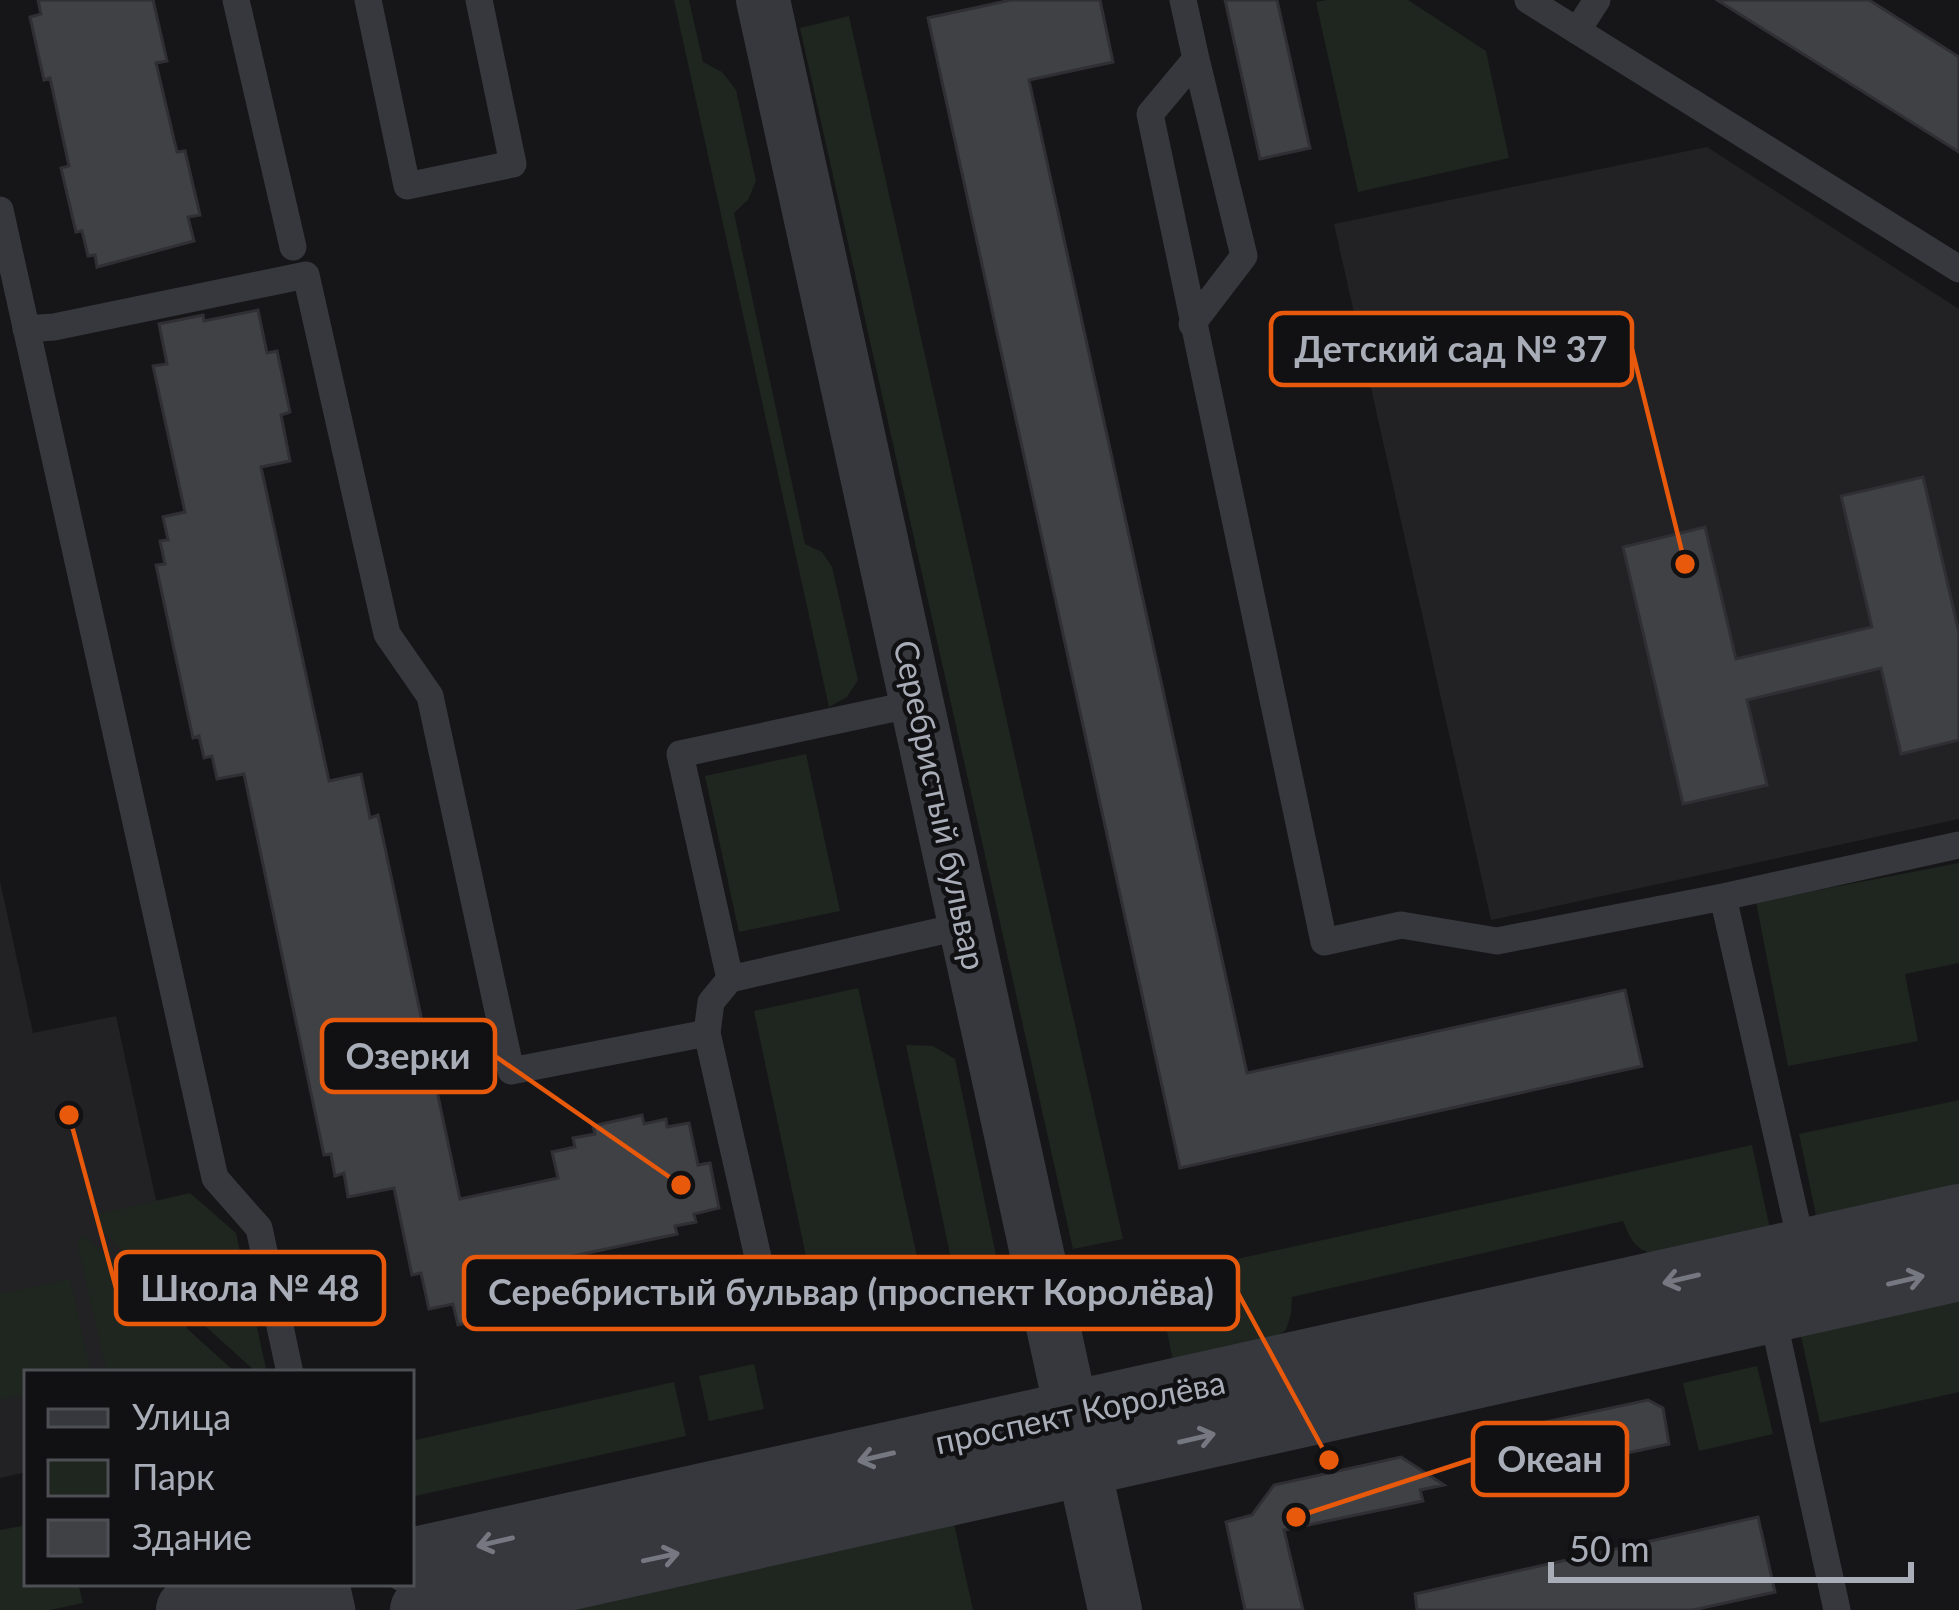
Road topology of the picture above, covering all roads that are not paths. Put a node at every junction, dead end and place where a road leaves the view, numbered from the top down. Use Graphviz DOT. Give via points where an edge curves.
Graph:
graph roads {
  1 [pos="236,0"];
  2 [pos="368,0"];
  3 [pos="479,0"];
  4 [pos="763,0"];
  5 [pos="1184,0"];
  6 [pos="1528,0"];
  7 [pos="1597,0"];
  8 [pos="1577,31"];
  9 [pos="1196,59"];
  10 [pos="0,210"];
  11 [pos="293,247"];
  12 [pos="1959,269"];
  13 [pos="1192,324"];
  14 [pos="26,329"];
  15 [pos="918,703"];
  16 [pos="1959,845"];
  17 [pos="1723,897"];
  18 [pos="967,925"];
  19 [pos="730,979"];
  20 [pos="706,1033"];
  21 [pos="1959,1217"];
  22 [pos="1959,1268"];
  23 [pos="1787,1281"];
  24 [pos="626,1291"];
  25 [pos="289,1370"];
  26 [pos="1078,1439"];
  27 [pos="414,1560"];
  28 [pos="297,1586"];
  29 [pos="188,1610"];
  30 [pos="423,1610"];
  31 [pos="1115,1610"];
  32 [pos="1837,1610"];
  1 -- 11 [label="lane"];
  2 -- 3 [label="lane" via="407,186 513,164"];
  4 -- 15 [label="street, Серебристый бульвар"];
  5 -- 9 [label="lane"];
  6 -- 8 [label="lane"];
  7 -- 8 [label="lane"];
  8 -- 12 [label="lane"];
  9 -- 13 [label="lane" via="1150,114"];
  9 -- 13 [label="lane" via="1244,256"];
  10 -- 14 [label="lane"];
  13 -- 17 [label="lane" via="1324,942 1401,925 1497,941"];
  14 -- 20 [label="lane" via="306,275 386,634 430,696 511,1071"];
  14 -- 25 [label="lane" via="215,1178 259,1228"];
  15 -- 18 [label="street, Серебристый бульвар"];
  15 -- 19 [label="lane" via="680,754"];
  16 -- 17 [label="lane"];
  17 -- 23 [label="lane"];
  18 -- 19 [label="lane"];
  18 -- 26 [label="street, Серебристый бульвар"];
  19 -- 20 [label="lane" via="711,1003"];
  20 -- 24 [label="lane" via="760,1266"];
  21 -- 23 [label="street, проспект Королёва"];
  23 -- 22 [label="street, проспект Королёва, one-way"];
  23 -- 26 [label="street, проспект Королёва"];
  23 -- 32 [label="lane"];
  26 -- 27 [label="street, проспект Королёва, one-way"];
  30 -- 26 [label="street, проспект Королёва, one-way"];
  26 -- 31 [label="street, Серебристый бульвар"];
  28 -- 29 [label="street"];
}
